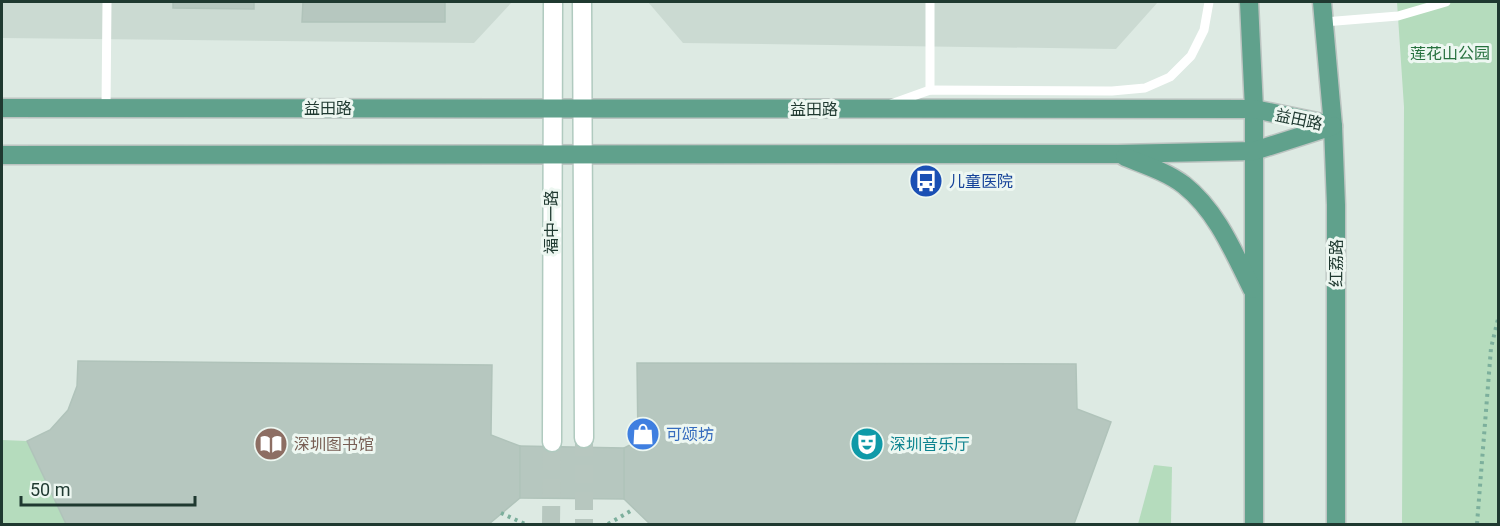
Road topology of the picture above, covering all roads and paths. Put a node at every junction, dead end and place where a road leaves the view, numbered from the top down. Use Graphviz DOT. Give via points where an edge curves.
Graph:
graph roads {
  1 [pos="107,2"];
  2 [pos="553,2"];
  3 [pos="582,2"];
  4 [pos="930,2"];
  5 [pos="1209,2"];
  6 [pos="1249,2"];
  7 [pos="1322,2"];
  8 [pos="1446,2"];
  9 [pos="1324,22"];
  10 [pos="930,90"];
  11 [pos="2,108"];
  12 [pos="106,108"];
  13 [pos="584,108"];
  14 [pos="552,109"];
  15 [pos="877,109"];
  16 [pos="1254,109"];
  17 [pos="1333,126"];
  18 [pos="1254,151"];
  19 [pos="1118,154"];
  20 [pos="2,155"];
  21 [pos="551,156"];
  22 [pos="584,156"];
  23 [pos="1254,292"];
  24 [pos="1498,319"];
  25 [pos="584,438"];
  26 [pos="552,442"];
  27 [pos="634,509"];
  28 [pos="501,513"];
  29 [pos="525,525"];
  30 [pos="609,525"];
  31 [pos="1254,525"];
  32 [pos="1336,525"];
  33 [pos="1477,525"];
  1 -- 12 [label="lane"];
  2 -- 14 [label="street, 福中一路"];
  3 -- 13 [label="street, 福中一路"];
  4 -- 10 [label="lane"];
  5 -- 10 [label="lane" via="1204,30 1191,56 1170,77 1145,88"];
  6 -- 16 [label="main road"];
  7 -- 9 [label="main road, 红荔路"];
  8 -- 9 [label="lane" via="1398,16"];
  9 -- 17 [label="main road, 红荔路"];
  10 -- 15 [label="lane"];
  11 -- 12 [label="main road, 益田路"];
  12 -- 14 [label="main road, 益田路"];
  13 -- 14 [label="main road, 益田路"];
  13 -- 15 [label="main road, 益田路"];
  13 -- 22 [label="street, 福中一路"];
  14 -- 21 [label="street, 福中一路"];
  15 -- 16 [label="main road, 益田路"];
  16 -- 17 [label="main road, 益田路"];
  16 -- 18 [label="main road"];
  17 -- 18 [label="main road, 益田路"];
  17 -- 32 [label="main road, 红荔路"];
  18 -- 19 [label="main road, 益田路"];
  18 -- 23 [label="main road"];
  19 -- 22 [label="main road, 益田路"];
  19 -- 23 [label="main road" via="1173,178 1202,200"];
  20 -- 21 [label="main road, 益田路"];
  21 -- 22 [label="main road, 益田路"];
  21 -- 26 [label="street, 福中一路"];
  22 -- 25 [label="street, 福中一路"];
  23 -- 31 [label="main road"];
  24 -- 33 [label="path" via="1491,348"];
  27 -- 30 [label="path"];
  28 -- 29 [label="path"];
}
